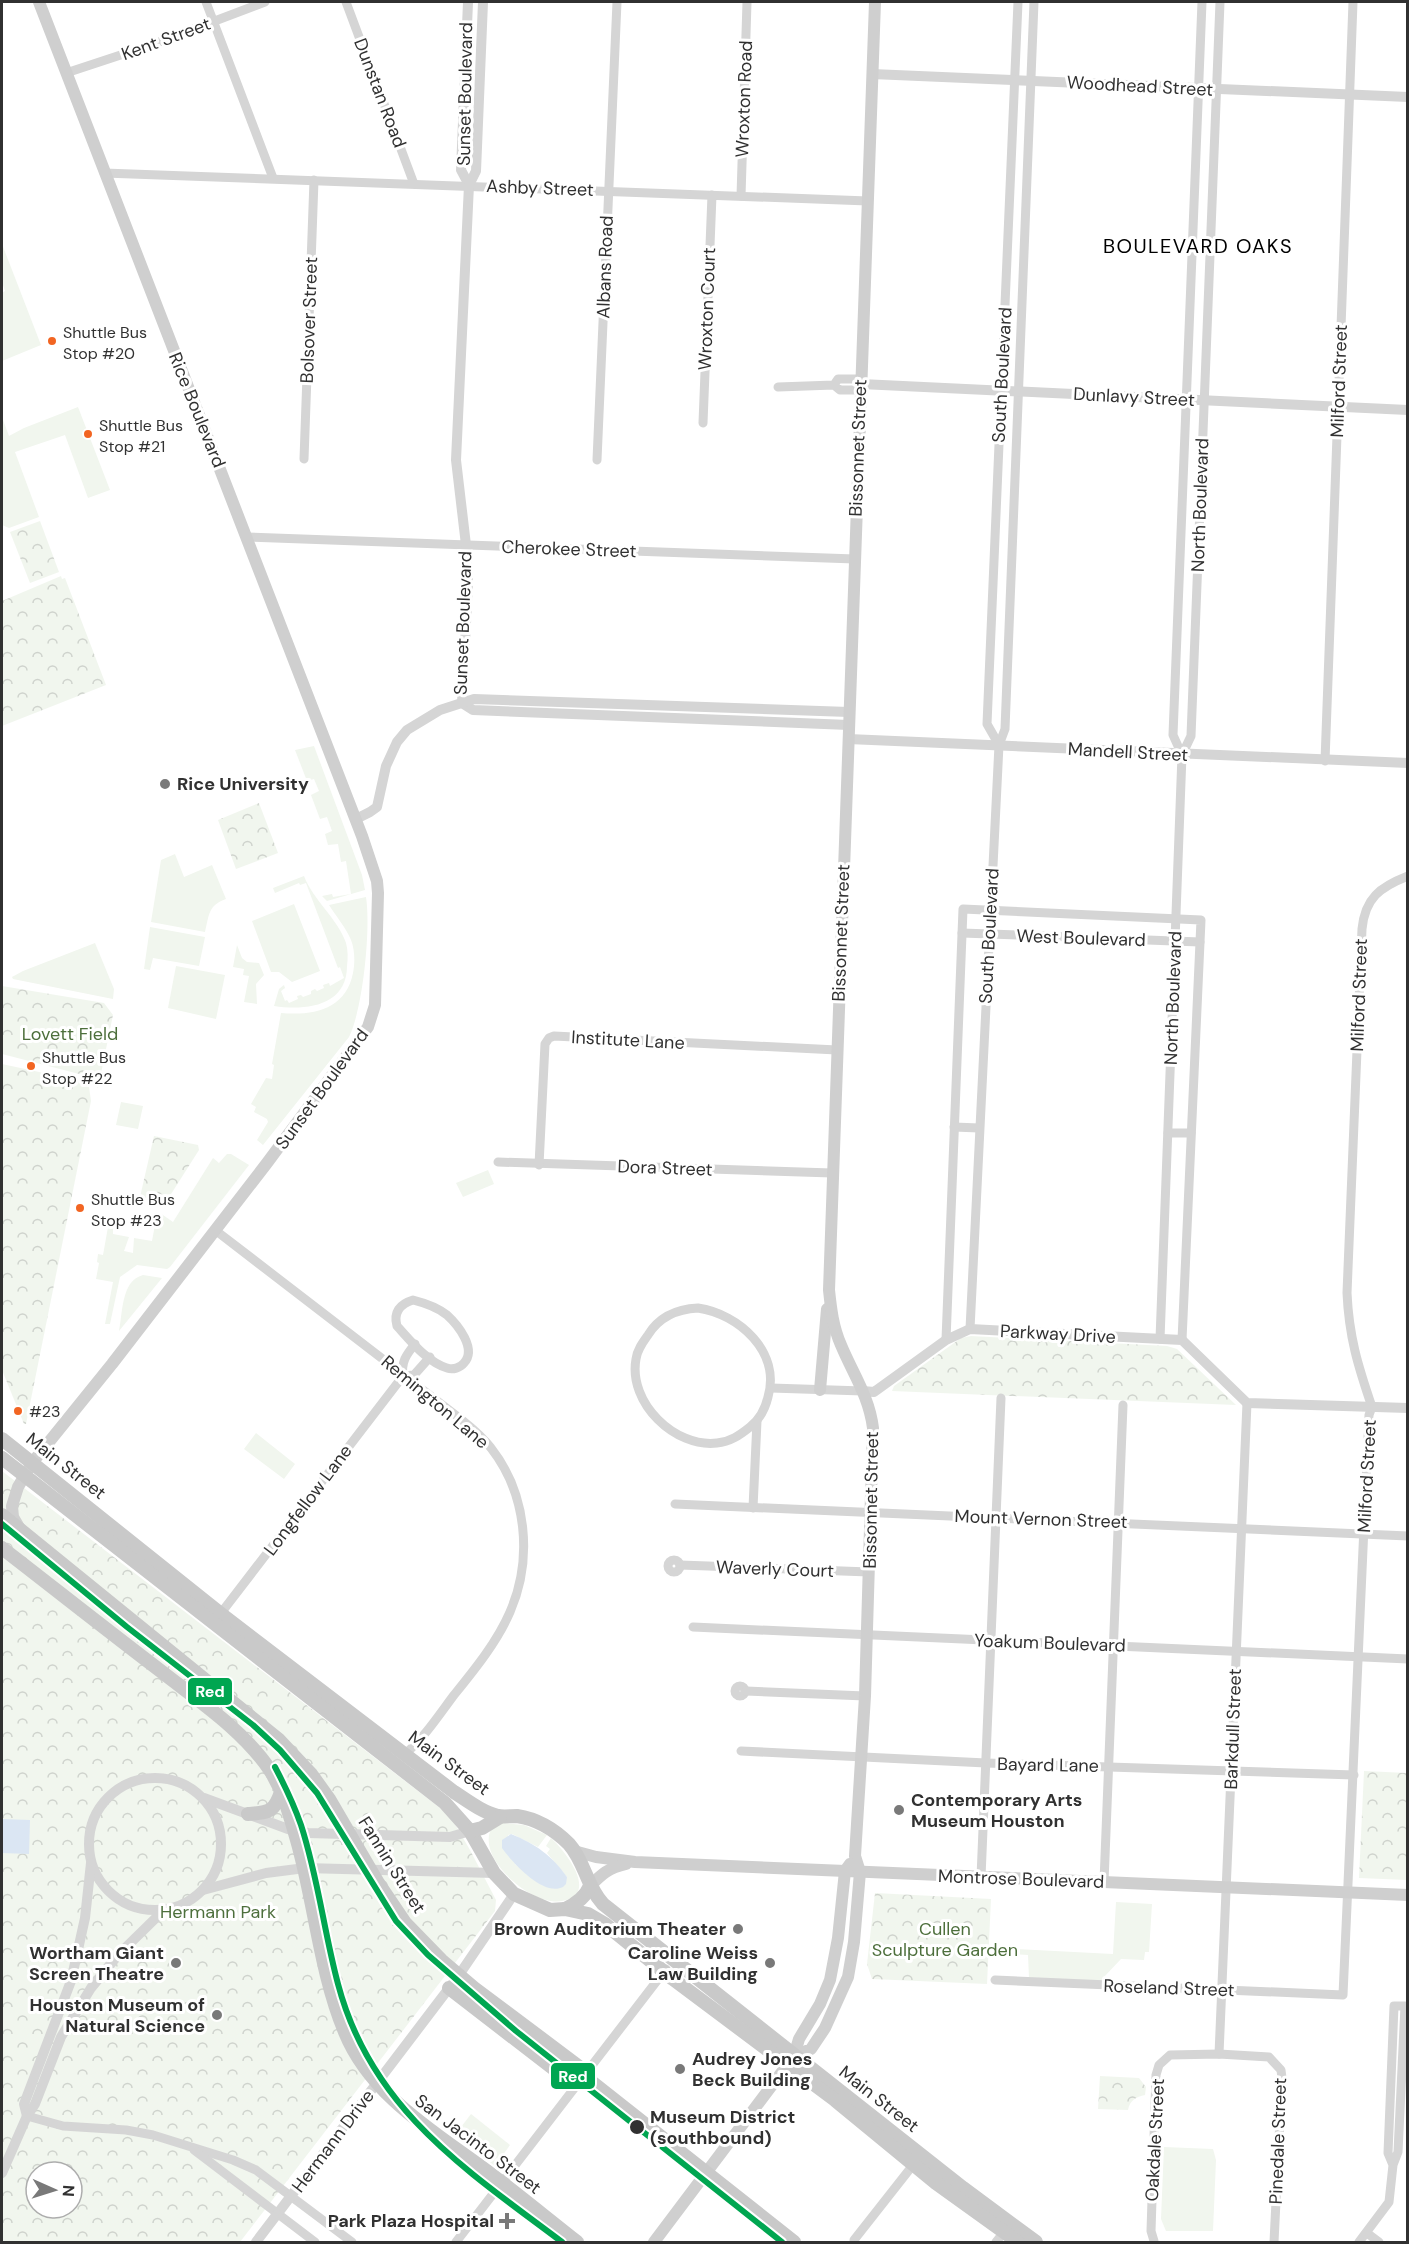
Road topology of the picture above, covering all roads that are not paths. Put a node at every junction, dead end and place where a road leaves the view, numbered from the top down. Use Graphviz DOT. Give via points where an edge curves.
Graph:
graph roads {
  1 [pos="39,2"];
  2 [pos="206,2"];
  3 [pos="265,2"];
  4 [pos="345,2"];
  5 [pos="468,2"];
  6 [pos="483,2"];
  7 [pos="617,2"];
  8 [pos="747,2"];
  9 [pos="875,2"];
  10 [pos="1018,2"];
  11 [pos="1034,2"];
  12 [pos="1202,2"];
  13 [pos="1220,2"];
  14 [pos="1353,2"];
  15 [pos="213,22"];
  16 [pos="66,73"];
  17 [pos="873,74"];
  18 [pos="1015,80"];
  19 [pos="1030,81"];
  20 [pos="1199,89"];
  21 [pos="1217,90"];
  22 [pos="1350,94"];
  23 [pos="1407,97"];
  24 [pos="104,173"];
  25 [pos="273,178"];
  26 [pos="314,180"];
  27 [pos="414,184"];
  28 [pos="469,185"];
  29 [pos="609,191"];
  30 [pos="712,195"];
  31 [pos="741,196"];
  32 [pos="868,201"];
  33 [pos="861,384"];
  34 [pos="778,387"];
  35 [pos="1001,391"];
  36 [pos="1018,391"];
  37 [pos="1186,399"];
  38 [pos="1205,400"];
  39 [pos="1338,407"];
  40 [pos="1407,410"];
  41 [pos="703,423"];
  42 [pos="304,459"];
  43 [pos="597,460"];
  44 [pos="246,537"];
  45 [pos="466,545"];
  46 [pos="855,559"];
  47 [pos="462,703"];
  48 [pos="849,719"];
  49 [pos="848,739"];
  50 [pos="999,745"];
  51 [pos="1182,755"];
  52 [pos="1325,761"];
  53 [pos="1407,763"];
  54 [pos="356,819"];
  55 [pos="1407,876"];
  56 [pos="963,909"];
  57 [pos="990,910"];
  58 [pos="1176,919"];
  59 [pos="1201,920"];
  60 [pos="962,933"];
  61 [pos="989,934"];
  62 [pos="1176,941"];
  63 [pos="1200,942"];
  64 [pos="837,1050"];
  65 [pos="954,1127"];
  66 [pos="979,1128"];
  67 [pos="1168,1132"];
  68 [pos="1191,1133"];
  69 [pos="498,1162"];
  70 [pos="539,1165"];
  71 [pos="832,1173"];
  72 [pos="215,1230"];
  73 [pos="829,1290"];
  74 [pos="970,1329"];
  75 [pos="1160,1339"];
  76 [pos="946,1340"];
  77 [pos="1182,1340"];
  78 [pos="415,1344"];
  79 [pos="429,1357"];
  80 [pos="403,1376"];
  81 [pos="771,1388"];
  82 [pos="820,1390"];
  83 [pos="863,1391"];
  84 [pos="1001,1398"];
  85 [pos="1247,1403"];
  86 [pos="1123,1405"];
  87 [pos="1372,1407"];
  88 [pos="1407,1408"];
  89 [pos="757,1421"];
  90 [pos="2,1439"];
  91 [pos="2,1458"];
  92 [pos="32,1463"];
  93 [pos="24,1475"];
  94 [pos="675,1504"];
  95 [pos="753,1508"];
  96 [pos="871,1512"];
  97 [pos="2,1515"];
  98 [pos="996,1517"];
  99 [pos="1119,1522"];
  100 [pos="1243,1528"];
  101 [pos="21,1530"];
  102 [pos="1364,1533"];
  103 [pos="1407,1536"];
  104 [pos="2,1548"];
  105 [pos="680,1565"];
  106 [pos="869,1572"];
  107 [pos="218,1618"];
  108 [pos="693,1627"];
  109 [pos="867,1634"];
  110 [pos="991,1641"];
  111 [pos="1113,1646"];
  112 [pos="1237,1651"];
  113 [pos="1359,1657"];
  114 [pos="1407,1659"];
  115 [pos="746,1691"];
  116 [pos="865,1696"];
  117 [pos="741,1751"];
  118 [pos="405,1754"];
  119 [pos="862,1758"];
  120 [pos="986,1763"];
  121 [pos="1108,1766"];
  122 [pos="1232,1771"];
  123 [pos="1354,1775"];
  124 [pos="281,1792"];
  125 [pos="203,1798"];
  126 [pos="248,1814"];
  127 [pos="500,1817"];
  128 [pos="294,1831"];
  129 [pos="476,1833"];
  130 [pos="351,1835"];
  131 [pos="574,1851"];
  132 [pos="855,1856"];
  133 [pos="635,1862"];
  134 [pos="91,1863"];
  135 [pos="305,1868"];
  136 [pos="371,1870"];
  137 [pos="845,1871"];
  138 [pos="860,1872"];
  139 [pos="494,1873"];
  140 [pos="981,1877"];
  141 [pos="1104,1882"];
  142 [pos="590,1886"];
  143 [pos="1227,1888"];
  144 [pos="203,1890"];
  145 [pos="1349,1893"];
  146 [pos="514,1894"];
  147 [pos="1407,1895"];
  148 [pos="565,1909"];
  149 [pos="164,1910"];
  150 [pos="673,1960"];
  151 [pos="664,1972"];
  152 [pos="459,1975"];
  153 [pos="995,1980"];
  154 [pos="449,1988"];
  155 [pos="1222,1990"];
  156 [pos="1343,1995"];
  157 [pos="1219,2054"];
  158 [pos="791,2060"];
  159 [pos="584,2076"];
  160 [pos="377,2083"];
  161 [pos="27,2116"];
  162 [pos="190,2147"];
  163 [pos="914,2165"];
  164 [pos="1393,2165"];
  165 [pos="2,2173"];
  166 [pos="707,2173"];
  167 [pos="501,2183"];
  168 [pos="291,2196"];
  169 [pos="278,2214"];
  170 [pos="1366,2233"];
  171 [pos="1000,2237"];
  172 [pos="854,2240"];
  173 [pos="256,2242"];
  174 [pos="315,2242"];
  175 [pos="352,2242"];
  176 [pos="456,2242"];
  177 [pos="577,2242"];
  178 [pos="654,2242"];
  179 [pos="794,2242"];
  180 [pos="1018,2242"];
  181 [pos="1036,2242"];
  182 [pos="1153,2242"];
  183 [pos="1164,2242"];
  184 [pos="1274,2242"];
  185 [pos="1359,2242"];
  186 [pos="1379,2242"];
  1 -- 16 [label="main road, Rice Boulevard"];
  2 -- 15 [label="street"];
  3 -- 15 [label="street, Kent Street"];
  4 -- 27 [label="street, Dunstan Road"];
  5 -- 28 [label="street, Sunset Boulevard" via="460,170"];
  6 -- 28 [label="street, Sunset Boulevard" via="476,171"];
  7 -- 29 [label="street, Albans Road"];
  8 -- 31 [label="street, Wroxton Road"];
  9 -- 17 [label="main road, Bissonnet Street"];
  10 -- 18 [label="street, South Boulevard"];
  11 -- 19 [label="street, South Boulevard"];
  12 -- 20 [label="street, North Boulevard"];
  13 -- 21 [label="street, North Boulevard"];
  14 -- 22 [label="street, Milford Street"];
  15 -- 16 [label="street, Kent Street"];
  15 -- 25 [label="street"];
  16 -- 24 [label="main road, Rice Boulevard"];
  17 -- 18 [label="street, Woodhead Street"];
  17 -- 32 [label="main road, Bissonnet Street"];
  18 -- 19 [label="street, Woodhead Street"];
  18 -- 35 [label="street, South Boulevard"];
  19 -- 20 [label="street, Woodhead Street"];
  19 -- 36 [label="street, South Boulevard"];
  20 -- 21 [label="street, Woodhead Street"];
  20 -- 37 [label="street, North Boulevard"];
  21 -- 22 [label="street, Woodhead Street"];
  21 -- 38 [label="street, North Boulevard"];
  22 -- 23 [label="street, Woodhead Street"];
  22 -- 39 [label="street, Milford Street"];
  24 -- 25 [label="street, Ashby Street"];
  24 -- 44 [label="main road, Rice Boulevard"];
  25 -- 26 [label="street, Ashby Street"];
  26 -- 27 [label="street, Ashby Street"];
  26 -- 42 [label="street, Bolsover Street"];
  27 -- 28 [label="street, Ashby Street"];
  28 -- 29 [label="street, Ashby Street"];
  28 -- 45 [label="street, Sunset Boulevard" via="456,460"];
  29 -- 30 [label="street, Ashby Street"];
  29 -- 43 [label="street, Albans Road"];
  30 -- 31 [label="street, Ashby Street"];
  30 -- 41 [label="street, Wroxton Court"];
  31 -- 32 [label="street, Ashby Street"];
  32 -- 33 [label="main road, Bissonnet Street"];
  33 -- 34 [label="street" via="856,390 840,390 834,385"];
  33 -- 35 [label="street, Dunlavy Street"];
  33 -- 46 [label="main road, Bissonnet Street"];
  35 -- 36 [label="street, Dunlavy Street"];
  35 -- 50 [label="street, South Boulevard" via="987,724"];
  36 -- 37 [label="street, Dunlavy Street"];
  36 -- 50 [label="street, South Boulevard" via="1005,729"];
  37 -- 38 [label="street, Dunlavy Street"];
  37 -- 51 [label="street, North Boulevard" via="1173,735"];
  38 -- 39 [label="street, Dunlavy Street"];
  38 -- 51 [label="street, North Boulevard" via="1191,736"];
  39 -- 40 [label="street, Dunlavy Street"];
  39 -- 52 [label="street, Milford Street"];
  44 -- 45 [label="street, Cherokee Street"];
  44 -- 54 [label="main road, Rice Boulevard"];
  45 -- 46 [label="street, Cherokee Street"];
  45 -- 47 [label="street, Sunset Boulevard"];
  46 -- 48 [label="main road, Bissonnet Street"];
  47 -- 48 [label="street" via="474,699 603,710"];
  47 -- 54 [label="street, Sunset Boulevard" via="440,710 407,730 386,766 377,807"];
  48 -- 49 [label="main road, Bissonnet Street"];
  49 -- 50 [label="street, Mandell Street"];
  49 -- 64 [label="main road, Bissonnet Street"];
  50 -- 51 [label="street, Mandell Street"];
  50 -- 57 [label="street, South Boulevard"];
  51 -- 52 [label="street, Mandell Street"];
  51 -- 58 [label="street, North Boulevard"];
  52 -- 53 [label="street, Mandell Street"];
  54 -- 72 [label="main road, Sunset Boulevard" via="377,881 378,946 372,1016 361,1037"];
  55 -- 87 [label="street, Milford Street" via="1373,897 1364,913 1362,929 1347,1293 1354,1352"];
  56 -- 57 [label="street, West Boulevard"];
  56 -- 60 [label="street, South Boulevard"];
  57 -- 58 [label="street, West Boulevard"];
  57 -- 61 [label="street, South Boulevard"];
  58 -- 59 [label="street, West Boulevard"];
  58 -- 62 [label="street, North Boulevard"];
  59 -- 63 [label="street, North Boulevard"];
  60 -- 61 [label="street, West Boulevard"];
  60 -- 65 [label="street, South Boulevard"];
  61 -- 62 [label="street, West Boulevard"];
  61 -- 66 [label="street, South Boulevard"];
  62 -- 63 [label="street, West Boulevard"];
  62 -- 67 [label="street, North Boulevard"];
  63 -- 68 [label="street, North Boulevard"];
  64 -- 70 [label="street, Institute Lane" via="554,1036 544,1044"];
  64 -- 71 [label="main road, Bissonnet Street"];
  65 -- 66 [label="street"];
  65 -- 76 [label="street, South Boulevard"];
  66 -- 74 [label="street, South Boulevard"];
  67 -- 68 [label="street"];
  67 -- 75 [label="street, North Boulevard"];
  68 -- 77 [label="street, North Boulevard"];
  69 -- 70 [label="street, Dora Street"];
  70 -- 71 [label="street, Dora Street"];
  71 -- 73 [label="main road, Bissonnet Street"];
  72 -- 80 [label="street, Remington Lane"];
  72 -- 92 [label="main road, Sunset Boulevard"];
  73 -- 82 [label="main road"];
  73 -- 83 [label="main road, Bissonnet Street" via="832,1320"];
  74 -- 75 [label="street, Parkway Drive"];
  74 -- 76 [label="street, Parkway Drive"];
  75 -- 77 [label="street, Parkway Drive"];
  76 -- 83 [label="street, Parkway Drive" via="874,1392"];
  77 -- 85 [label="street"];
  78 -- 79 [label="street"];
  78 -- 79 [label="street" via="395,1320 403,1303 413,1300 446,1315 470,1353 466,1362 448,1369"];
  78 -- 80 [label="street" via="405,1356"];
  79 -- 80 [label="street" via="414,1374"];
  80 -- 107 [label="street, Longfellow Lane"];
  80 -- 118 [label="street, Remington Lane" via="462,1420 490,1447 513,1487 524,1539 518,1590 498,1635"];
  81 -- 82 [label="street"];
  81 -- 89 [label="street"];
  81 -- 89 [label="street" via="766,1356 751,1334 709,1310 687,1309 667,1316 650,1330 636,1357 636,1379 646,1405 676,1434 702,1443 716,1443 734,1438"];
  82 -- 83 [label="street"];
  83 -- 96 [label="main road, Bissonnet Street" via="871,1409 873,1428"];
  84 -- 98 [label="street"];
  85 -- 87 [label="street"];
  85 -- 100 [label="street, Barkdull Street"];
  86 -- 99 [label="street"];
  87 -- 88 [label="street"];
  87 -- 102 [label="street, Milford Street"];
  89 -- 95 [label="street"];
  90 -- 92 [label="main road, Main Street"];
  91 -- 93 [label="main road, Main Street"];
  92 -- 93 [label="main road, Sunset Boulevard"];
  92 -- 107 [label="main road, Main Street"];
  93 -- 101 [label="main road, Sunset Boulevard" via="12,1506"];
  93 -- 107 [label="main road, Main Street"];
  94 -- 95 [label="street, Mount Vernon Street"];
  95 -- 96 [label="street, Mount Vernon Street"];
  96 -- 98 [label="street, Mount Vernon Street"];
  96 -- 106 [label="main road, Bissonnet Street"];
  97 -- 101 [label="main road, Fannin Street"];
  98 -- 99 [label="street, Mount Vernon Street"];
  98 -- 110 [label="street"];
  99 -- 100 [label="street, Mount Vernon Street"];
  99 -- 111 [label="street"];
  100 -- 102 [label="street, Mount Vernon Street"];
  100 -- 112 [label="street, Barkdull Street"];
  101 -- 130 [label="main road, Fannin Street" via="279,1740 311,1774"];
  102 -- 103 [label="street, Mount Vernon Street"];
  102 -- 113 [label="street, Milford Street"];
  104 -- 124 [label="main road, San Jacinto Street" via="212,1712 248,1744 270,1770"];
  105 -- 106 [label="street, Waverly Court"];
  106 -- 109 [label="main road, Bissonnet Street"];
  107 -- 118 [label="main road, Main Street"];
  107 -- 129 [label="main road, Main Street" via="445,1803"];
  108 -- 109 [label="street, Yoakum Boulevard"];
  109 -- 110 [label="street, Yoakum Boulevard"];
  109 -- 116 [label="main road, Bissonnet Street"];
  110 -- 111 [label="street, Yoakum Boulevard"];
  110 -- 120 [label="street"];
  111 -- 112 [label="street, Yoakum Boulevard"];
  111 -- 121 [label="street"];
  112 -- 113 [label="street, Yoakum Boulevard"];
  112 -- 122 [label="street, Barkdull Street"];
  113 -- 114 [label="street, Yoakum Boulevard"];
  113 -- 123 [label="street, Milford Street"];
  115 -- 116 [label="street"];
  116 -- 119 [label="main road, Bissonnet Street"];
  117 -- 119 [label="street, Bayard Lane"];
  118 -- 127 [label="main road, Main Street" via="454,1792"];
  119 -- 120 [label="street, Bayard Lane"];
  119 -- 132 [label="main road, Bissonnet Street"];
  120 -- 121 [label="street, Bayard Lane"];
  120 -- 140 [label="street"];
  121 -- 122 [label="street, Bayard Lane"];
  121 -- 141 [label="street"];
  122 -- 123 [label="street, Bayard Lane"];
  122 -- 143 [label="street, Barkdull Street"];
  123 -- 145 [label="street, Milford Street"];
  124 -- 126 [label="main road" via="273,1809"];
  124 -- 128 [label="main road, San Jacinto Street"];
  125 -- 126 [label="street"];
  125 -- 134 [label="street" via="182,1784 157,1777 120,1787 95,1816 89,1840"];
  125 -- 144 [label="street" via="214,1812 221,1846 213,1878"];
  126 -- 128 [label="street"];
  127 -- 129 [label="main road"];
  127 -- 131 [label="main road, Main Street" via="537,1821"];
  128 -- 130 [label="street"];
  128 -- 135 [label="main road, San Jacinto Street"];
  129 -- 130 [label="street" via="450,1837"];
  129 -- 139 [label="main road, Main Street"];
  130 -- 136 [label="main road, Fannin Street"];
  131 -- 133 [label="main road, Montrose Boulevard"];
  131 -- 142 [label="main road, Main Street"];
  132 -- 137 [label="main road, Bissonnet Street"];
  132 -- 138 [label="main road, Bissonnet Street"];
  133 -- 137 [label="main road, Montrose Boulevard"];
  133 -- 142 [label="main road, Montrose Boulevard" via="603,1871"];
  134 -- 149 [label="street" via="107,1890 123,1903 143,1910"];
  134 -- 161 [label="street" via="85,1918 71,1981 24,2104"];
  135 -- 136 [label="street"];
  135 -- 144 [label="street" via="266,1873"];
  135 -- 160 [label="main road, San Jacinto Street" via="337,2009 350,2043"];
  136 -- 139 [label="street"];
  136 -- 152 [label="main road, Fannin Street" via="405,1923"];
  137 -- 138 [label="main road, Montrose Boulevard"];
  137 -- 158 [label="main road, Bissonnet Street" via="830,1980"];
  138 -- 140 [label="main road, Montrose Boulevard"];
  138 -- 158 [label="main road, Bissonnet Street" via="845,1984 816,2042"];
  139 -- 146 [label="main road, Main Street"];
  140 -- 141 [label="main road, Montrose Boulevard"];
  141 -- 143 [label="main road, Montrose Boulevard"];
  142 -- 148 [label="main road" via="579,1901"];
  142 -- 150 [label="main road, Main Street" via="603,1904"];
  143 -- 145 [label="main road, Montrose Boulevard"];
  143 -- 155 [label="street, Barkdull Street"];
  144 -- 149 [label="street" via="185,1904"];
  145 -- 147 [label="main road, Montrose Boulevard"];
  145 -- 156 [label="street, Milford Street"];
  146 -- 148 [label="main road, Main Street" via="550,1910"];
  146 -- 152 [label="street, Hermann Drive"];
  148 -- 151 [label="main road, Main Street" via="588,1914 605,1924"];
  149 -- 161 [label="street" via="91,1988 61,2037"];
  150 -- 151 [label="street"];
  150 -- 158 [label="main road, Main Street"];
  151 -- 158 [label="main road, Main Street"];
  151 -- 159 [label="street"];
  152 -- 154 [label="street, Hermann Drive"];
  152 -- 159 [label="main road, Fannin Street" via="578,2066"];
  153 -- 155 [label="street, Roseland Street"];
  154 -- 159 [label="main road" via="567,2079"];
  154 -- 160 [label="street, Hermann Drive"];
  155 -- 156 [label="street, Roseland Street"];
  155 -- 157 [label="street, Barkdull Street"];
  157 -- 182 [label="street, Oakdale Street" via="1170,2055 1159,2065"];
  157 -- 184 [label="street, Pinedale Street" via="1269,2057 1281,2070"];
  158 -- 163 [label="main road, Main Street"];
  158 -- 166 [label="main road"];
  158 -- 181 [label="main road, Main Street"];
  159 -- 166 [label="main road, Fannin Street"];
  159 -- 167 [label="street"];
  160 -- 167 [label="main road, San Jacinto Street" via="403,2110"];
  160 -- 168 [label="street, Hermann Drive"];
  161 -- 162 [label="street" via="77,2128 140,2132"];
  161 -- 165 [label="street"];
  162 -- 168 [label="street" via="256,2170"];
  162 -- 169 [label="street"];
  163 -- 171 [label="main road, Main Street"];
  163 -- 172 [label="street"];
  164 -- 164 [label="street" via="1398,2152 1405,2006 1394,2006 1388,2153"];
  164 -- 170 [label="street" via="1389,2202"];
  166 -- 178 [label="main road"];
  166 -- 179 [label="main road, Fannin Street"];
  167 -- 176 [label="street"];
  167 -- 177 [label="main road, San Jacinto Street"];
  168 -- 169 [label="street, Hermann Drive"];
  168 -- 175 [label="street"];
  169 -- 173 [label="street, Hermann Drive"];
  169 -- 174 [label="street"];
  170 -- 185 [label="street"];
  170 -- 186 [label="street"];
  171 -- 180 [label="main road, Main Street"];
  182 -- 183 [label="street"];
}
